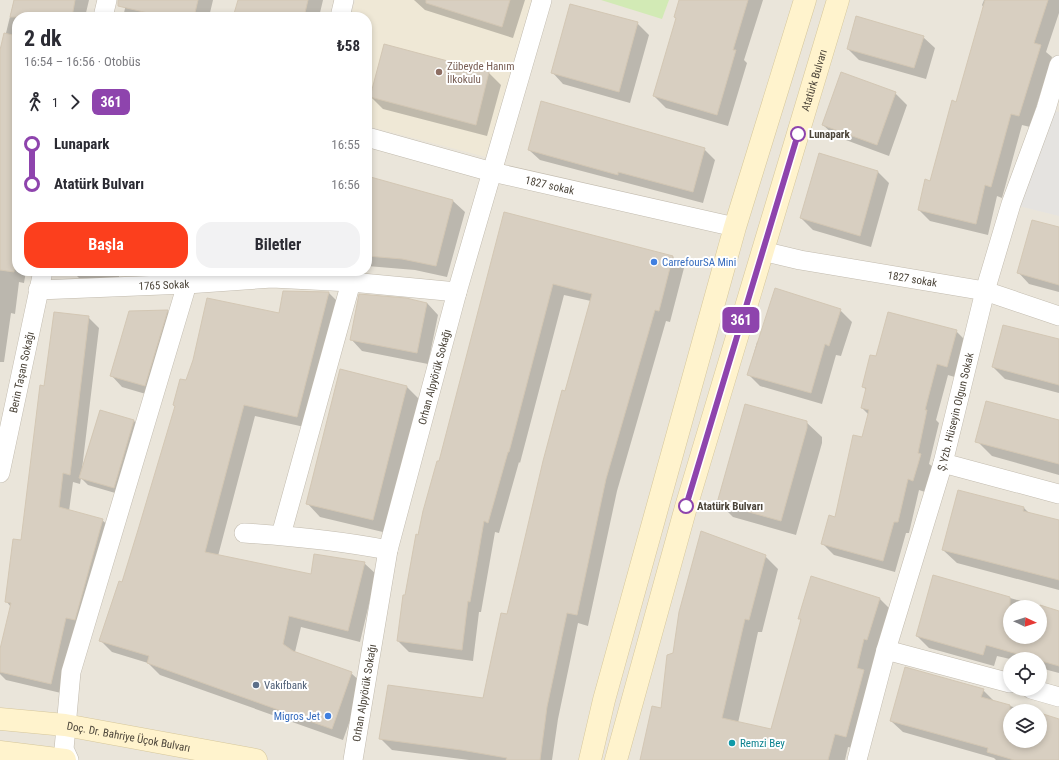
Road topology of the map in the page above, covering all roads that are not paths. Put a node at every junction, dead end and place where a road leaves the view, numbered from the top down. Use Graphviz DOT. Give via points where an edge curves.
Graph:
graph roads {
  1 [pos="107,0"];
  2 [pos="344,0"];
  3 [pos="542,0"];
  4 [pos="805,0"];
  5 [pos="838,0"];
  6 [pos="104,12"];
  7 [pos="341,12"];
  8 [pos="1059,65"];
  9 [pos="1053,110"];
  10 [pos="372,138"];
  11 [pos="492,172"];
  12 [pos="735,227"];
  13 [pos="762,251"];
  14 [pos="42,276"];
  15 [pos="256,276"];
  16 [pos="292,276"];
  17 [pos="351,282"];
  18 [pos="187,284"];
  19 [pos="38,290"];
  20 [pos="985,291"];
  21 [pos="457,292"];
  22 [pos="1059,316"];
  23 [pos="943,463"];
  24 [pos="0,473"];
  25 [pos="1059,494"];
  26 [pos="244,533"];
  27 [pos="281,535"];
  28 [pos="388,550"];
  29 [pos="886,650"];
  30 [pos="1003,682"];
  31 [pos="1047,694"];
  32 [pos="1059,697"];
  33 [pos="0,719"];
  34 [pos="66,725"];
  35 [pos="0,752"];
  36 [pos="52,759"];
  37 [pos="69,760"];
  38 [pos="256,760"];
  39 [pos="353,760"];
  40 [pos="590,760"];
  41 [pos="616,760"];
  42 [pos="857,760"];
  1 -- 6 [label="street"];
  2 -- 7 [label="street"];
  3 -- 11 [label="street, Orhan Alpyörük Sokağı"];
  4 -- 12 [label="main road"];
  5 -- 13 [label="main road, Atatürk Bulvarı"];
  8 -- 9 [label="street, Ş.Yzb. Hüseyin Olgun Sokak"];
  9 -- 20 [label="street, Ş.Yzb. Hüseyin Olgun Sokak" via="1011,204"];
  10 -- 11 [label="street, 1827 sokak"];
  11 -- 12 [label="street, 1827 sokak"];
  11 -- 21 [label="street, Orhan Alpyörük Sokağı"];
  12 -- 40 [label="main road" via="604,700"];
  13 -- 20 [label="street, 1827 sokak" via="800,260"];
  13 -- 41 [label="main road, Atatürk Bulvarı" via="686,507"];
  14 -- 19 [label="street, Berin Taşan Sokağı"];
  15 -- 18 [label="street, 1765 Sokak"];
  16 -- 17 [label="street, 1765 Sokak"];
  17 -- 21 [label="street, 1765 Sokak"];
  17 -- 27 [label="street"];
  18 -- 19 [label="street, 1765 Sokak"];
  18 -- 34 [label="street" via="71,672"];
  19 -- 24 [label="street, Berin Taşan Sokağı"];
  20 -- 22 [label="street, 1827 sokak"];
  20 -- 23 [label="street, Ş.Yzb. Hüseyin Olgun Sokak"];
  21 -- 28 [label="street, Orhan Alpyörük Sokağı"];
  23 -- 25 [label="street"];
  23 -- 29 [label="street, Ş.Yzb. Hüseyin Olgun Sokak"];
  26 -- 27 [label="street"];
  27 -- 28 [label="street"];
  28 -- 39 [label="street, Orhan Alpyörük Sokağı"];
  29 -- 30 [label="street"];
  29 -- 42 [label="street, Ş.Yzb. Hüseyin Olgun Sokak"];
  31 -- 32 [label="street"];
  33 -- 34 [label="main road, Doç. Dr. Bahriye Üçok Bulvarı"];
  34 -- 37 [label="street" via="64,749"];
  34 -- 38 [label="main road, Doç. Dr. Bahriye Üçok Bulvarı"];
  35 -- 36 [label="main road"];
}
